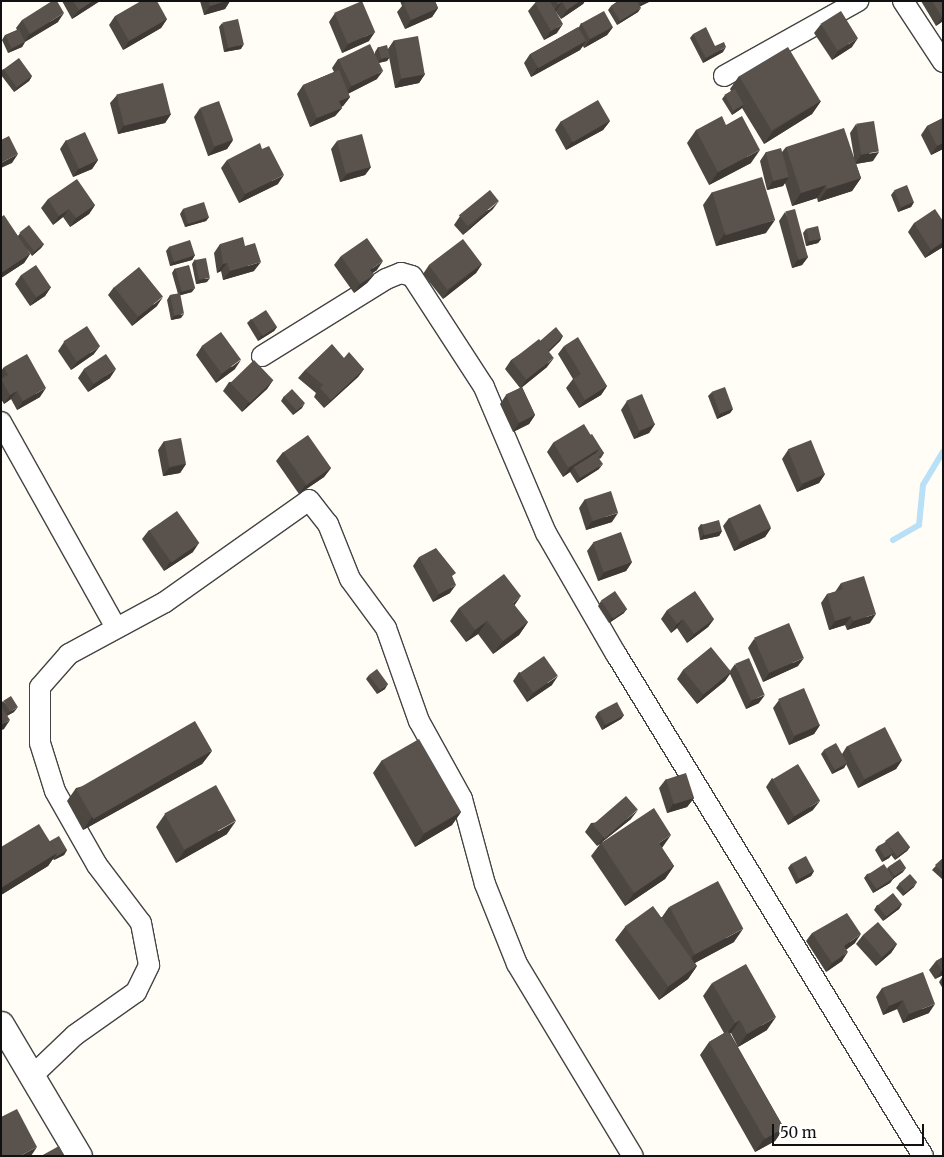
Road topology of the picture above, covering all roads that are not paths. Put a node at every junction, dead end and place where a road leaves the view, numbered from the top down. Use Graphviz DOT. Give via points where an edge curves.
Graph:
graph roads {
  1 [pos="858,1"];
  2 [pos="903,1"];
  3 [pos="936,37"];
  4 [pos="943,62"];
  5 [pos="724,76"];
  6 [pos="262,356"];
  7 [pos="1,422"];
  8 [pos="116,628"];
  9 [pos="1,1024"];
  10 [pos="32,1076"];
  11 [pos="79,1156"];
  12 [pos="634,1156"];
  13 [pos="923,1156"];
  1 -- 5 [label="street"];
  2 -- 3 [label="street"];
  3 -- 4 [label="street"];
  6 -- 13 [label="street" via="386,279 401,273 412,276 484,387 546,533 611,645"];
  7 -- 8 [label="street"];
  8 -- 10 [label="street" via="68,654 40,687 40,743 55,791 96,865 141,924 149,965 136,992 75,1035"];
  8 -- 12 [label="street" via="165,602 310,500 328,524 350,579 386,628 419,721 462,799 485,884 516,964"];
  9 -- 10 [label="street"];
  10 -- 11 [label="street"];
}
